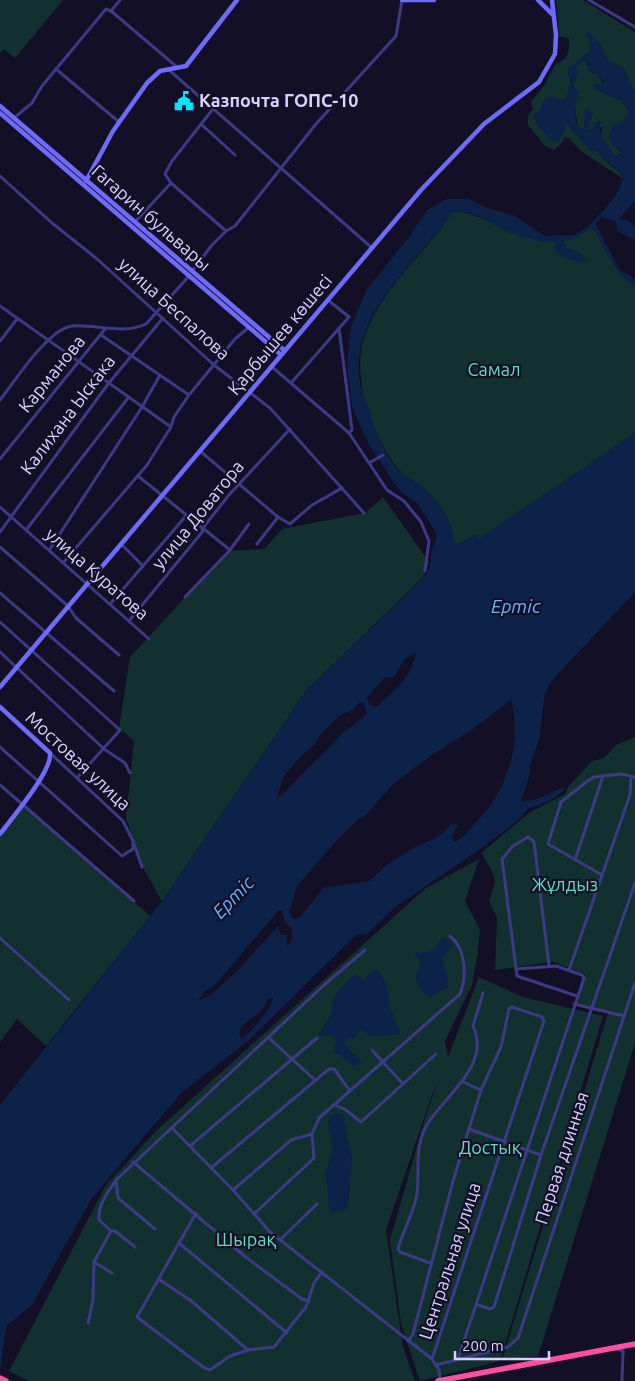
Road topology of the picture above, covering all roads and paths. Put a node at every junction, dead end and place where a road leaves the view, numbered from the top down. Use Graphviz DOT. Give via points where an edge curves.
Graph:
graph roads {
  1 [pos="120,0"];
  2 [pos="237,0"];
  3 [pos="402,0"];
  4 [pos="434,0"];
  5 [pos="538,0"];
  6 [pos="552,0"];
  7 [pos="589,0"];
  8 [pos="111,10"];
  9 [pos="553,14"];
  10 [pos="635,27"];
  11 [pos="178,68"];
  12 [pos="56,69"];
  13 [pos="169,70"];
  14 [pos="0,106"];
  15 [pos="213,109"];
  16 [pos="0,113"];
  17 [pos="14,118"];
  18 [pos="119,122"];
  19 [pos="201,124"];
  20 [pos="235,155"];
  21 [pos="94,166"];
  22 [pos="280,168"];
  23 [pos="80,175"];
  24 [pos="0,176"];
  25 [pos="85,183"];
  26 [pos="171,183"];
  27 [pos="135,222"];
  28 [pos="226,231"];
  29 [pos="371,247"];
  30 [pos="192,271"];
  31 [pos="189,276"];
  32 [pos="328,300"];
  33 [pos="0,306"];
  34 [pos="156,313"];
  35 [pos="163,318"];
  36 [pos="17,319"];
  37 [pos="249,328"];
  38 [pos="339,328"];
  39 [pos="106,329"];
  40 [pos="101,335"];
  41 [pos="0,341"];
  42 [pos="48,341"];
  43 [pos="284,350"];
  44 [pos="280,354"];
  45 [pos="131,356"];
  46 [pos="78,363"];
  47 [pos="214,365"];
  48 [pos="271,366"];
  49 [pos="160,375"];
  50 [pos="291,383"];
  51 [pos="108,384"];
  52 [pos="250,392"];
  53 [pos="189,395"];
  54 [pos="128,398"];
  55 [pos="0,400"];
  56 [pos="142,407"];
  57 [pos="172,427"];
  58 [pos="290,429"];
  59 [pos="349,433"];
  60 [pos="200,451"];
  61 [pos="383,455"];
  62 [pos="0,459"];
  63 [pos="369,463"];
  64 [pos="138,476"];
  65 [pos="240,483"];
  66 [pos="342,488"];
  67 [pos="162,496"];
  68 [pos="0,507"];
  69 [pos="364,513"];
  70 [pos="9,516"];
  71 [pos="186,516"];
  72 [pos="278,517"];
  73 [pos="249,524"];
  74 [pos="202,529"];
  75 [pos="26,530"];
  76 [pos="0,532"];
  77 [pos="121,544"];
  78 [pos="257,544"];
  79 [pos="0,547"];
  80 [pos="50,549"];
  81 [pos="230,550"];
  82 [pos="63,563"];
  83 [pos="144,566"];
  84 [pos="424,570"];
  85 [pos="88,583"];
  86 [pos="0,593"];
  87 [pos="184,597"];
  88 [pos="111,604"];
  89 [pos="68,606"];
  90 [pos="129,620"];
  91 [pos="0,622"];
  92 [pos="46,634"];
  93 [pos="149,639"];
  94 [pos="31,650"];
  95 [pos="0,652"];
  96 [pos="119,655"];
  97 [pos="17,667"];
  98 [pos="0,687"];
  99 [pos="114,691"];
  100 [pos="0,707"];
  101 [pos="0,746"];
  102 [pos="104,749"];
  103 [pos="50,753"];
  104 [pos="130,773"];
  105 [pos="603,776"];
  106 [pos="633,777"];
  107 [pos="77,778"];
  108 [pos="39,780"];
  109 [pos="0,785"];
  110 [pos="21,805"];
  111 [pos="0,834"];
  112 [pos="133,841"];
  113 [pos="575,860"];
  114 [pos="142,867"];
  115 [pos="602,875"];
  116 [pos="635,883"];
  117 [pos="134,900"];
  118 [pos="450,936"];
  119 [pos="0,938"];
  120 [pos="365,950"];
  121 [pos="549,966"];
  122 [pos="516,969"];
  123 [pos="570,970"];
  124 [pos="635,983"];
  125 [pos="483,993"];
  126 [pos="577,996"];
  127 [pos="69,1000"];
  128 [pos="574,1004"];
  129 [pos="590,1009"];
  130 [pos="624,1016"];
  131 [pos="269,1038"];
  132 [pos="317,1038"];
  133 [pos="372,1050"];
  134 [pos="436,1054"];
  135 [pos="293,1057"];
  136 [pos="382,1061"];
  137 [pos="315,1080"];
  138 [pos="463,1082"];
  139 [pos="404,1084"];
  140 [pos="481,1090"];
  141 [pos="350,1092"];
  142 [pos="335,1105"];
  143 [pos="172,1128"];
  144 [pos="469,1129"];
  145 [pos="312,1134"];
  146 [pos="504,1142"];
  147 [pos="190,1146"];
  148 [pos="526,1150"];
  149 [pos="541,1155"];
  150 [pos="132,1162"];
  151 [pos="211,1168"];
  152 [pos="116,1180"];
  153 [pos="233,1190"];
  154 [pos="317,1204"];
  155 [pos="196,1213"];
  156 [pos="254,1214"];
  157 [pos="155,1229"];
  158 [pos="111,1231"];
  159 [pos="280,1240"];
  160 [pos="179,1243"];
  161 [pos="136,1247"];
  162 [pos="94,1262"];
  163 [pos="430,1263"];
  164 [pos="322,1272"];
  165 [pos="112,1273"];
  166 [pos="160,1280"];
  167 [pos="309,1301"];
  168 [pos="478,1305"];
  169 [pos="88,1323"];
  170 [pos="287,1333"];
  171 [pos="408,1341"];
  172 [pos="635,1344"];
  173 [pos="614,1348"];
  174 [pos="248,1350"];
  175 [pos="432,1359"];
  176 [pos="458,1359"];
  177 [pos="436,1364"];
  178 [pos="0,1378"];
  179 [pos="6,1381"];
  180 [pos="439,1381"];
  181 [pos="622,1381"];
  1 -- 8 [label="street"];
  2 -- 11 [label="main road" via="186,66"];
  3 -- 4 [label="main road"];
  3 -- 22 [label="street" via="396,36"];
  5 -- 9 [label="main road"];
  6 -- 9 [label="main road, Қарбышев көшесі"];
  7 -- 10 [label="street"];
  8 -- 11 [label="street"];
  8 -- 12 [label="street" via="106,10"];
  9 -- 29 [label="main road, Қарбышев көшесі" via="554,54 539,82 484,124"];
  11 -- 13 [label="main road"];
  12 -- 17 [label="street" via="32,103"];
  12 -- 18 [label="street"];
  13 -- 15 [label="street"];
  13 -- 18 [label="main road" via="155,74"];
  14 -- 17 [label="main road, Гагарин бульвары"];
  15 -- 19 [label="street"];
  15 -- 22 [label="street"];
  16 -- 25 [label="main road, Гагарин бульвары"];
  17 -- 23 [label="main road, Гагарин бульвары"];
  18 -- 21 [label="main road"];
  19 -- 20 [label="street"];
  19 -- 26 [label="street" via="172,160 165,174"];
  21 -- 23 [label="main road"];
  21 -- 25 [label="main road"];
  22 -- 28 [label="street" via="235,226"];
  22 -- 29 [label="street"];
  23 -- 25 [label="main road, Гагарин бульвары"];
  24 -- 34 [label="street, улица Беспалова"];
  25 -- 27 [label="main road, Гагарин бульвары"];
  25 -- 31 [label="main road, Гагарин бульвары"];
  26 -- 27 [label="street"];
  26 -- 28 [label="street"];
  27 -- 30 [label="main road, Гагарин бульвары"];
  28 -- 30 [label="street"];
  29 -- 32 [label="main road, Қарбышев көшесі"];
  30 -- 31 [label="main road"];
  30 -- 43 [label="main road, Гагарин бульвары"];
  31 -- 34 [label="street"];
  31 -- 37 [label="main road, Гагарин бульвары"];
  32 -- 38 [label="street" via="348,317"];
  32 -- 43 [label="main road, Қарбышев көшесі"];
  33 -- 36 [label="street"];
  34 -- 35 [label="street, улица Беспалова"];
  34 -- 39 [label="street" via="140,327"];
  35 -- 45 [label="street, Калихана Ыскака"];
  35 -- 47 [label="street, улица Беспалова"];
  36 -- 41 [label="street"];
  36 -- 42 [label="street"];
  37 -- 44 [label="main road, Гагарин бульвары"];
  37 -- 47 [label="street" via="235,339"];
  38 -- 50 [label="street"];
  38 -- 59 [label="street" via="352,430"];
  39 -- 40 [label="street, Карманова"];
  39 -- 42 [label="street" via="73,326"];
  40 -- 45 [label="street"];
  40 -- 46 [label="street, Карманова"];
  42 -- 46 [label="street"];
  42 -- 55 [label="street"];
  43 -- 44 [label="main road, Қарбышев көшесі"];
  44 -- 48 [label="main road, Қарбышев көшесі"];
  45 -- 49 [label="street"];
  45 -- 51 [label="street, Калихана Ыскака"];
  46 -- 51 [label="street"];
  46 -- 62 [label="street, Карманова"];
  47 -- 52 [label="street, улица Беспалова"];
  47 -- 53 [label="street"];
  48 -- 50 [label="street"];
  48 -- 52 [label="main road, Қарбышев көшесі"];
  49 -- 53 [label="street"];
  49 -- 56 [label="street"];
  50 -- 59 [label="street"];
  51 -- 54 [label="street"];
  51 -- 70 [label="street, Калихана Ыскака"];
  52 -- 58 [label="street, улица Беспалова"];
  52 -- 60 [label="main road, Қарбышев көшесі"];
  53 -- 57 [label="street" via="174,417"];
  54 -- 56 [label="street"];
  54 -- 75 [label="street, улица Куратова"];
  56 -- 57 [label="street"];
  56 -- 80 [label="street"];
  57 -- 64 [label="street"];
  58 -- 65 [label="street, улица Доватора"];
  58 -- 66 [label="street, улица Беспалова"];
  59 -- 63 [label="street"];
  60 -- 65 [label="street"];
  60 -- 67 [label="main road, Қарбышев көшесі"];
  61 -- 63 [label="street"];
  63 -- 84 [label="street" via="387,490 404,501 421,522 429,541"];
  64 -- 67 [label="street"];
  64 -- 82 [label="street"];
  65 -- 72 [label="street"];
  65 -- 74 [label="street, улица Доватора"];
  66 -- 69 [label="street, улица Беспалова"];
  66 -- 72 [label="street" via="312,505 290,524"];
  67 -- 71 [label="street"];
  67 -- 77 [label="main road, Қарбышев көшесі"];
  68 -- 70 [label="street, улица Куратова"];
  70 -- 75 [label="street, улица Куратова"];
  70 -- 76 [label="street, Калихана Ыскака"];
  71 -- 74 [label="street"];
  71 -- 83 [label="street"];
  72 -- 78 [label="street"];
  73 -- 81 [label="street"];
  74 -- 81 [label="street"];
  74 -- 90 [label="street, улица Доватора"];
  75 -- 80 [label="street, улица Куратова"];
  77 -- 83 [label="street"];
  77 -- 85 [label="main road, Қарбышев көшесі"];
  79 -- 89 [label="street"];
  80 -- 82 [label="street, улица Куратова"];
  81 -- 87 [label="street"];
  82 -- 85 [label="street, улица Куратова"];
  83 -- 88 [label="street"];
  85 -- 88 [label="street, улица Куратова"];
  85 -- 89 [label="main road, Қарбышев көшесі"];
  86 -- 92 [label="street"];
  88 -- 90 [label="street, улица Куратова"];
  89 -- 92 [label="main road, Қарбышев көшесі"];
  89 -- 96 [label="street" via="76,618"];
  90 -- 93 [label="street, улица Куратова"];
  91 -- 94 [label="street"];
  92 -- 94 [label="main road, Қарбышев көшесі"];
  92 -- 99 [label="street"];
  94 -- 97 [label="main road, Қарбышев көшесі"];
  94 -- 102 [label="street" via="120,730"];
  95 -- 97 [label="street"];
  97 -- 98 [label="main road, Қарбышев көшесі"];
  97 -- 102 [label="street"];
  100 -- 103 [label="main road, Мостовая улица"];
  101 -- 108 [label="street"];
  102 -- 104 [label="street" via="125,763"];
  102 -- 107 [label="street"];
  103 -- 107 [label="street, Мостовая улица"];
  103 -- 108 [label="main road" via="50,762"];
  105 -- 106 [label="street" via="621,774"];
  105 -- 113 [label="street"];
  105 -- 113 [label="street" via="585,783 561,802 548,844"];
  106 -- 115 [label="street" via="630,795"];
  107 -- 112 [label="street, Мостовая улица" via="123,821"];
  108 -- 110 [label="main road"];
  108 -- 112 [label="street" via="122,856 133,849"];
  109 -- 110 [label="street"];
  110 -- 111 [label="main road"];
  110 -- 117 [label="street"];
  112 -- 114 [label="street, Мостовая улица"];
  113 -- 115 [label="street"];
  115 -- 123 [label="street"];
  116 -- 129 [label="street"];
  118 -- 136 [label="street" via="456,940 464,964 466,978 460,994"];
  119 -- 127 [label="street"];
  120 -- 131 [label="street"];
  121 -- 122 [label="street"];
  121 -- 122 [label="street" via="534,842 528,837 513,846 502,859"];
  121 -- 123 [label="street"];
  122 -- 126 [label="street" via="520,978"];
  123 -- 126 [label="street" via="584,978"];
  124 -- 130 [label="street, Первая длинная"];
  125 -- 138 [label="street" via="473,1026 478,1036 476,1053"];
  126 -- 128 [label="street"];
  128 -- 129 [label="street"];
  128 -- 148 [label="street"];
  129 -- 130 [label="street"];
  129 -- 149 [label="street"];
  130 -- 176 [label="street, Первая длинная" via="515,1342 508,1347"];
  131 -- 135 [label="street"];
  131 -- 143 [label="street"];
  132 -- 135 [label="street"];
  133 -- 136 [label="street"];
  134 -- 139 [label="street"];
  135 -- 137 [label="street"];
  135 -- 147 [label="street"];
  136 -- 139 [label="street"];
  136 -- 141 [label="street"];
  137 -- 141 [label="street" via="331,1068"];
  137 -- 151 [label="street"];
  138 -- 140 [label="street"];
  138 -- 163 [label="street" via="429,1121 420,1140 417,1195 398,1249"];
  139 -- 142 [label="street" via="361,1122"];
  140 -- 144 [label="street"];
  140 -- 146 [label="street, Центральная улица" via="501,1047 509,1009 512,1007 542,1017 544,1021"];
  141 -- 142 [label="street"];
  142 -- 145 [label="street" via="319,1118"];
  143 -- 147 [label="street"];
  143 -- 150 [label="street"];
  144 -- 146 [label="street"];
  144 -- 163 [label="street"];
  145 -- 153 [label="street" via="291,1140"];
  145 -- 156 [label="street" via="314,1158"];
  146 -- 148 [label="street"];
  146 -- 175 [label="street, Центральная улица"];
  147 -- 151 [label="street"];
  148 -- 149 [label="street"];
  148 -- 168 [label="street"];
  149 -- 168 [label="street" via="494,1307"];
  150 -- 152 [label="street"];
  150 -- 155 [label="street"];
  151 -- 153 [label="street"];
  152 -- 157 [label="street" via="118,1198"];
  152 -- 158 [label="street" via="103,1198 99,1215 99,1220"];
  153 -- 156 [label="street"];
  154 -- 159 [label="street"];
  155 -- 160 [label="street"];
  155 -- 167 [label="street" via="247,1258"];
  156 -- 159 [label="street"];
  158 -- 161 [label="street"];
  158 -- 162 [label="street"];
  159 -- 164 [label="street"];
  160 -- 166 [label="street"];
  160 -- 170 [label="street"];
  162 -- 165 [label="street"];
  162 -- 169 [label="street" via="93,1307"];
  163 -- 171 [label="street" via="413,1334"];
  164 -- 167 [label="street" via="314,1283"];
  164 -- 171 [label="street"];
  166 -- 174 [label="street" via="190,1300"];
  166 -- 174 [label="street" via="137,1317 210,1370 230,1356"];
  167 -- 170 [label="street"];
  168 -- 176 [label="street"];
  170 -- 174 [label="street" via="274,1347"];
  171 -- 175 [label="street"];
  172 -- 173 [label="highway"];
  173 -- 180 [label="highway"];
  173 -- 181 [label="street" via="623,1351"];
  175 -- 177 [label="street"];
  176 -- 177 [label="street"];
  177 -- 180 [label="street"];
  178 -- 179 [label="highway"];
}
